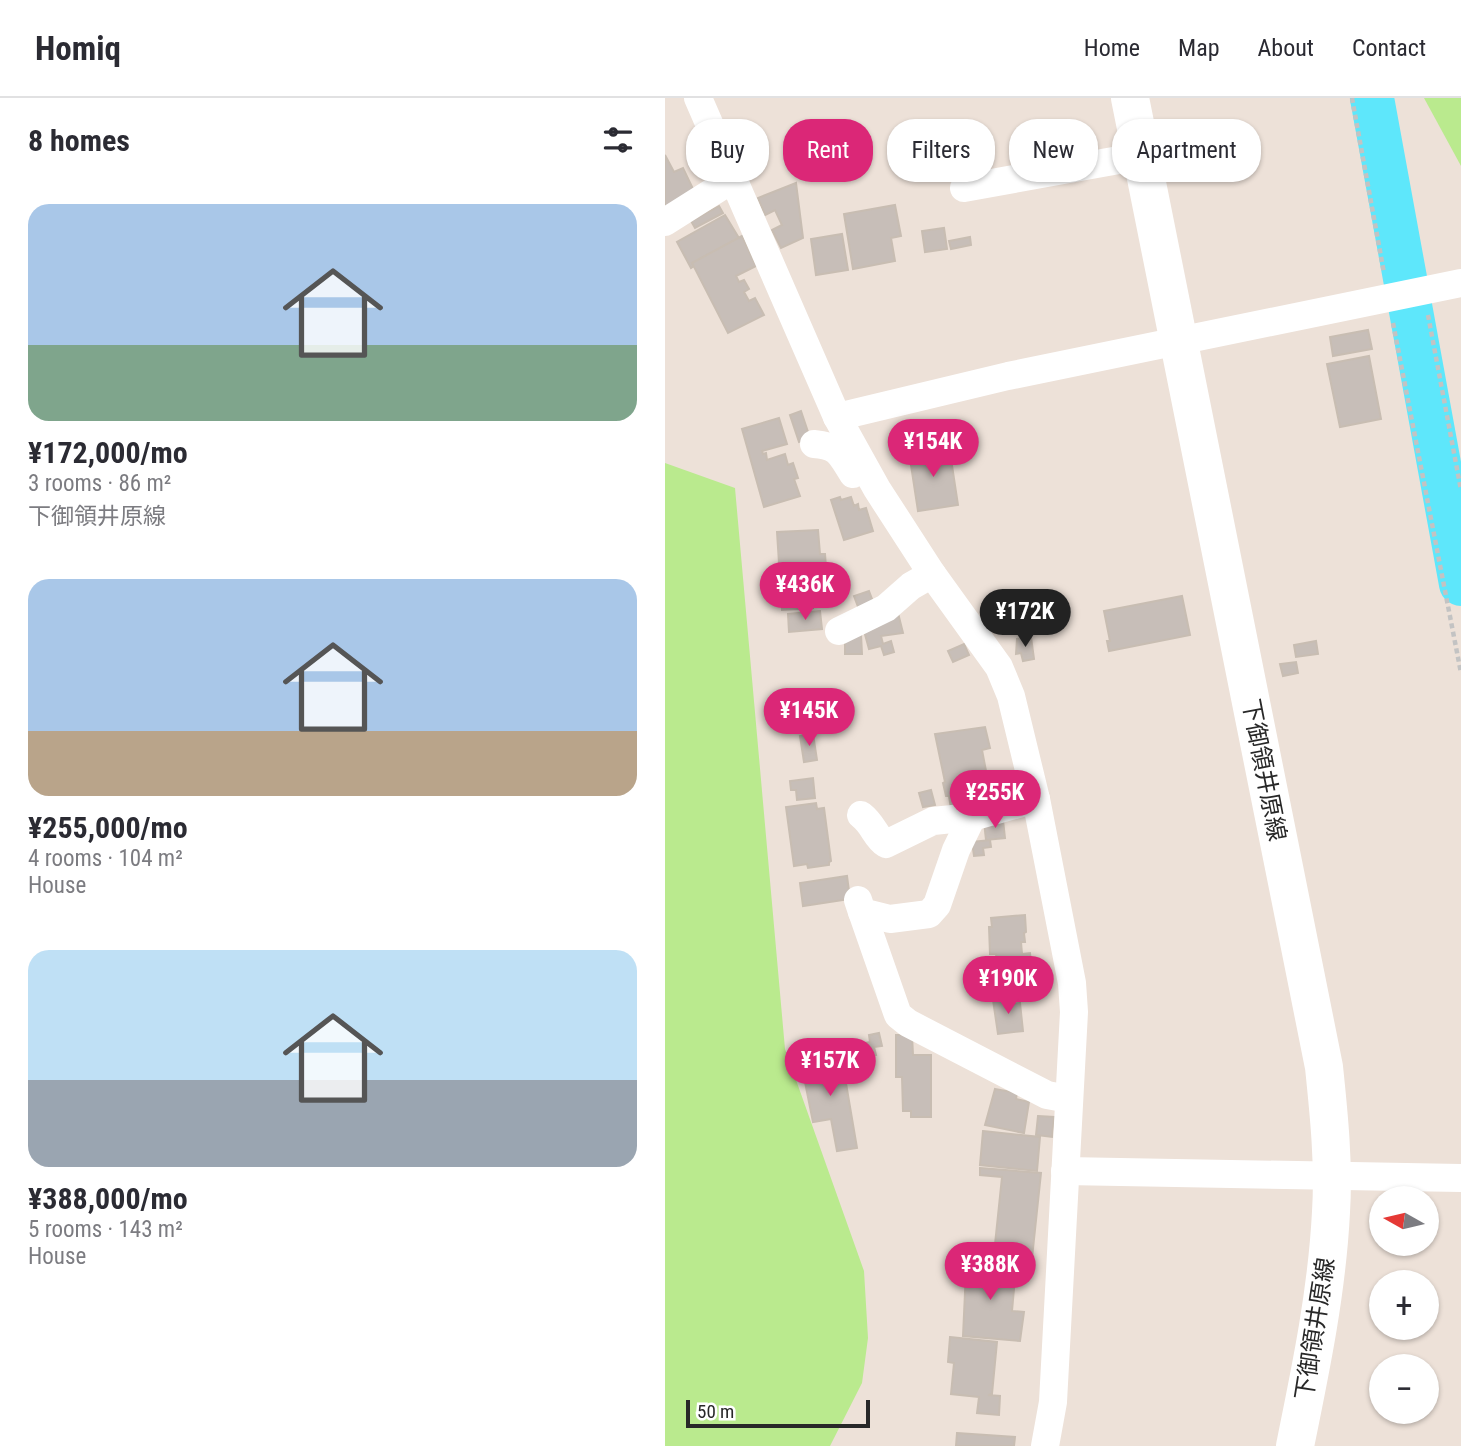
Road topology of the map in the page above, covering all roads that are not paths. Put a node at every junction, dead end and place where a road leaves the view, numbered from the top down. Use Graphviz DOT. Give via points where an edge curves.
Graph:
graph roads {
  1 [pos="698,98"];
  2 [pos="1130,98"];
  3 [pos="707,119"];
  4 [pos="1134,119"];
  5 [pos="1112,161"];
  6 [pos="728,182"];
  7 [pos="734,182"];
  8 [pos="1146,182"];
  9 [pos="964,188"];
  10 [pos="665,222"];
  11 [pos="1461,284"];
  12 [pos="1178,341"];
  13 [pos="837,417"];
  14 [pos="814,444"];
  15 [pos="877,489"];
  16 [pos="932,574"];
  17 [pos="839,631"];
  18 [pos="1036,799"];
  19 [pos="861,816"];
  20 [pos="972,817"];
  21 [pos="1069,1099"];
  22 [pos="1065,1171"];
  23 [pos="1331,1177"];
  24 [pos="1461,1178"];
  25 [pos="1045,1446"];
  26 [pos="1294,1446"];
  1 -- 3 [label="street"];
  2 -- 4 [label="main road, 下御領井原線"];
  5 -- 9 [label="street"];
  6 -- 10 [label="street"];
  7 -- 13 [label="street"];
  8 -- 12 [label="main road, 下御領井原線"];
  11 -- 12 [label="street"];
  12 -- 13 [label="street"];
  12 -- 23 [label="main road, 下御領井原線" via="1324,1067"];
  13 -- 15 [label="street"];
  14 -- 15 [label="street" via="837,449 859,484"];
  15 -- 16 [label="street"];
  16 -- 17 [label="street" via="886,608"];
  16 -- 18 [label="street" via="999,667 1011,695"];
  18 -- 20 [label="street"];
  18 -- 21 [label="street" via="1072,984"];
  19 -- 20 [label="street" via="885,844 933,821"];
  20 -- 21 [label="street" via="937,905 929,914 890,919 860,906 898,1015 1047,1095"];
  21 -- 22 [label="street"];
  22 -- 23 [label="street"];
  22 -- 25 [label="street" via="1053,1402"];
  23 -- 24 [label="street"];
  23 -- 26 [label="main road, 下御領井原線" via="1332,1209 1317,1342"];
}
